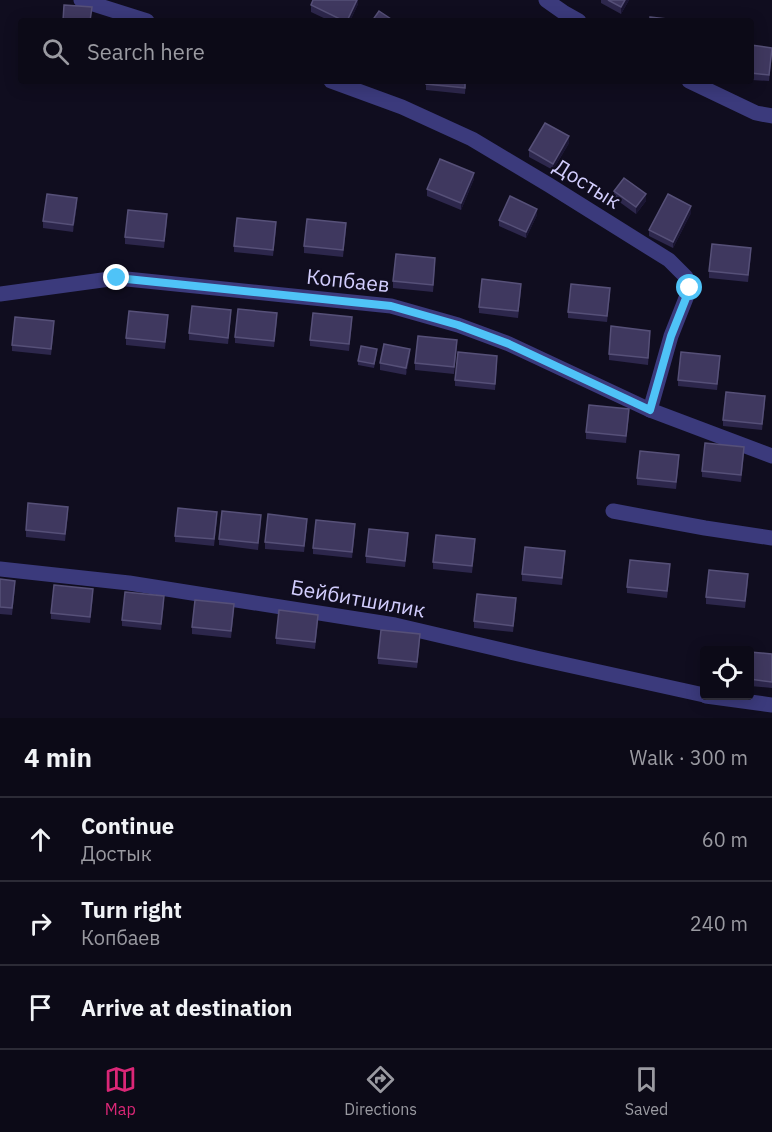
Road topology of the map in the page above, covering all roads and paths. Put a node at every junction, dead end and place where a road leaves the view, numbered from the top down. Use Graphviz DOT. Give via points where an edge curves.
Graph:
graph roads {
  1 [pos="81,0"];
  2 [pos="546,0"];
  3 [pos="138,18"];
  4 [pos="574,18"];
  5 [pos="339,84"];
  6 [pos="695,84"];
  7 [pos="772,116"];
  8 [pos="0,294"];
  9 [pos="650,410"];
  10 [pos="772,456"];
  11 [pos="613,511"];
  12 [pos="772,538"];
  13 [pos="0,569"];
  14 [pos="700,694"];
  15 [pos="738,700"];
  16 [pos="772,705"];
  1 -- 3 [label="street"];
  2 -- 4 [label="street"];
  5 -- 9 [label="street, Достык" via="472,139 669,260 686,277 690,288 671,336"];
  6 -- 7 [label="street" via="756,113"];
  8 -- 9 [label="street, Копбаев" via="117,278 391,306 509,344"];
  9 -- 10 [label="street, Копбаев"];
  11 -- 12 [label="street"];
  13 -- 14 [label="street, Бейбитшилик" via="129,583 395,624"];
  15 -- 16 [label="street, Бейбитшилик"];
}
